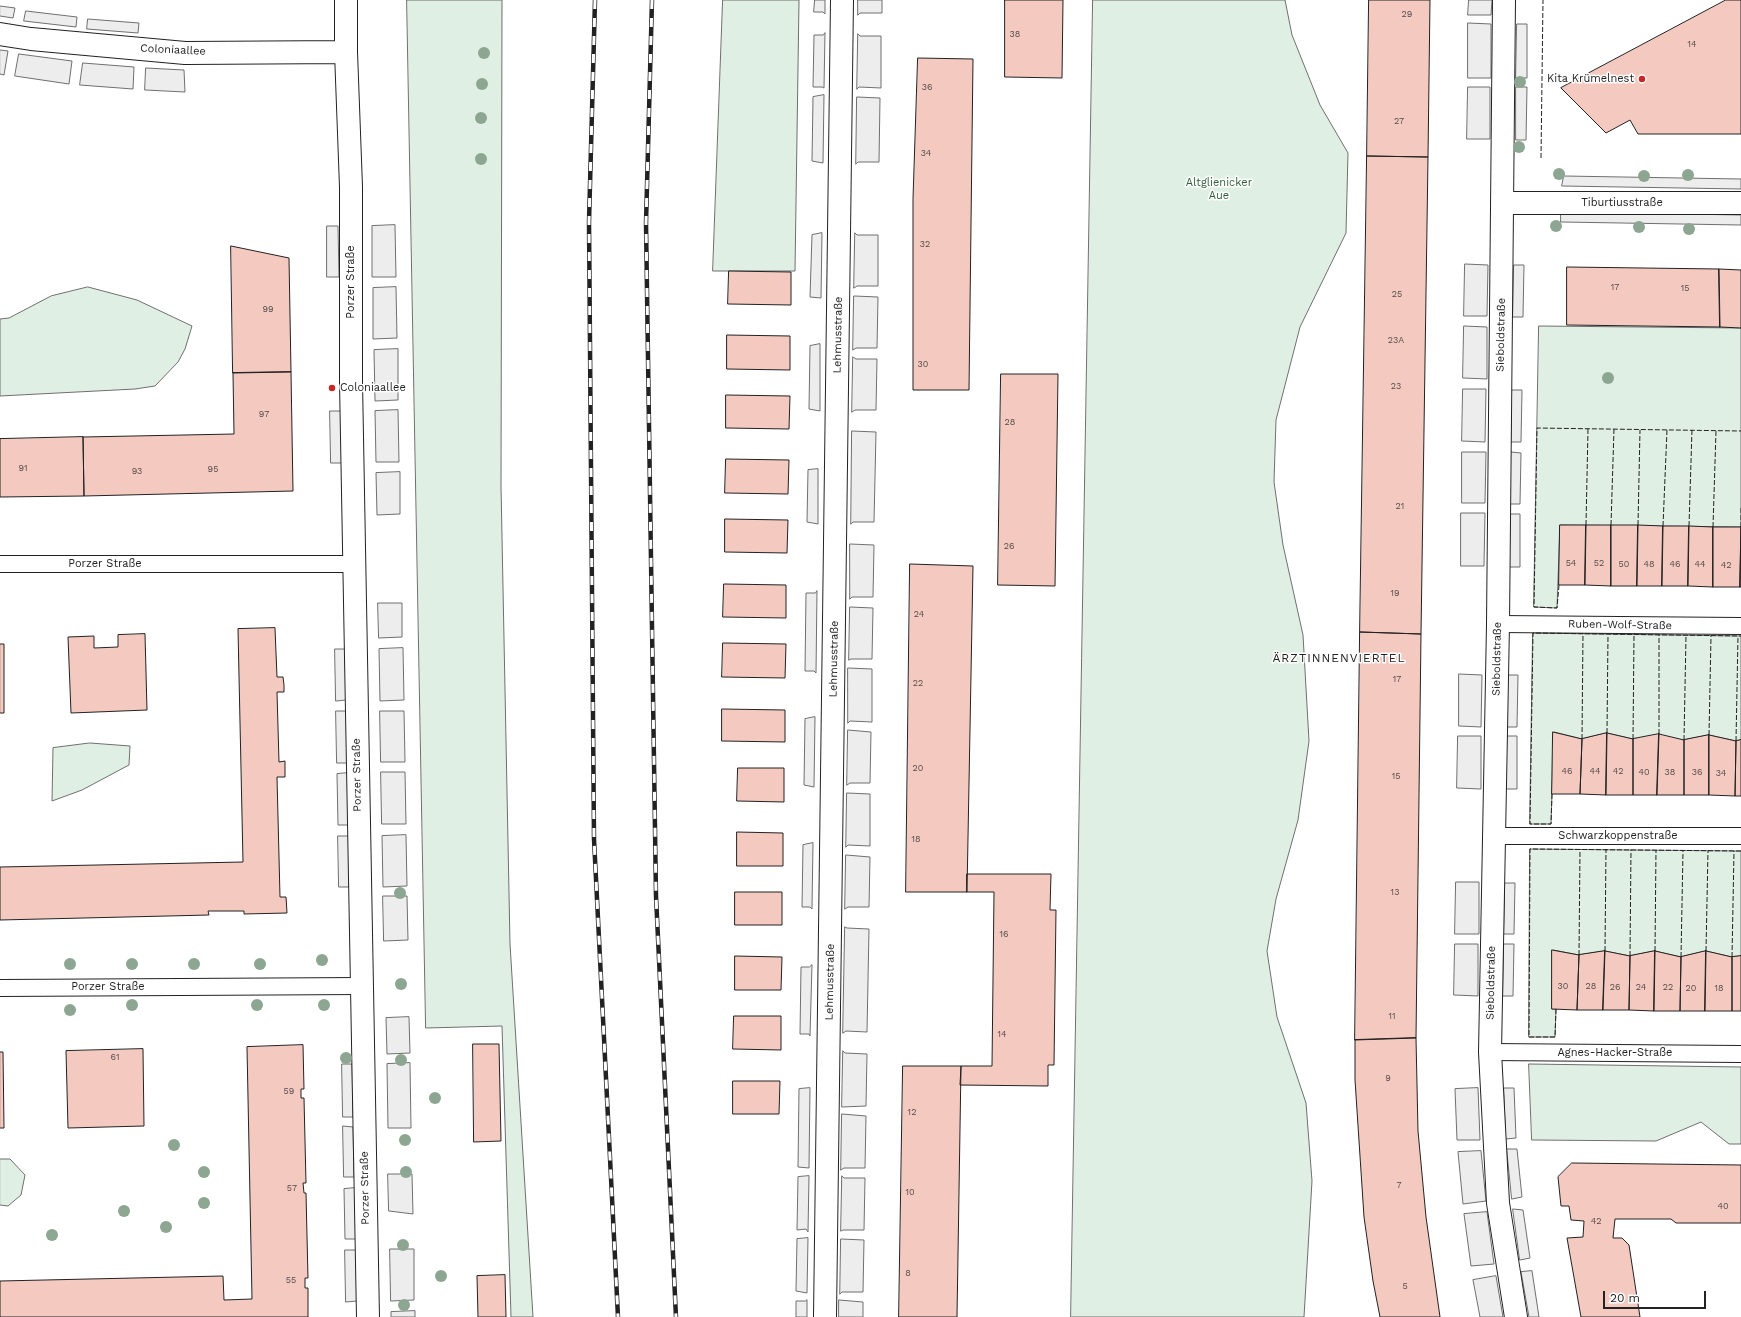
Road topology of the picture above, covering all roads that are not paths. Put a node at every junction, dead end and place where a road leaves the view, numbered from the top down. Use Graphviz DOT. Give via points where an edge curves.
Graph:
graph roads {
  1 [pos="346,0"];
  2 [pos="842,0"];
  3 [pos="1504,0"];
  4 [pos="0,34"];
  5 [pos="346,52"];
  6 [pos="1502,203"];
  7 [pos="1741,203"];
  8 [pos="0,564"];
  9 [pos="354,564"];
  10 [pos="1498,624"];
  11 [pos="1741,626"];
  12 [pos="1494,836"];
  13 [pos="1741,836"];
  14 [pos="361,986"];
  15 [pos="0,988"];
  16 [pos="1490,1052"];
  17 [pos="1741,1054"];
  18 [pos="368,1317"];
  19 [pos="825,1317"];
  20 [pos="1516,1317"];
  1 -- 5 [label="street, Porzer Straße"];
  2 -- 19 [label="street, Lehmusstraße"];
  3 -- 6 [label="street, Sieboldstraße"];
  4 -- 5 [label="street, Coloniaallee" via="185,53"];
  5 -- 9 [label="street, Porzer Straße" via="352,187 351,382"];
  6 -- 7 [label="street, Tiburtiusstraße"];
  6 -- 10 [label="street, Sieboldstraße"];
  8 -- 9 [label="lane, Porzer Straße"];
  9 -- 14 [label="street, Porzer Straße"];
  10 -- 11 [label="lane, Ruben-Wolf-Straße"];
  10 -- 12 [label="street, Sieboldstraße"];
  12 -- 13 [label="lane, Schwarzkoppenstraße"];
  12 -- 16 [label="street, Sieboldstraße"];
  14 -- 15 [label="lane, Porzer Straße"];
  14 -- 18 [label="street, Porzer Straße"];
  16 -- 17 [label="lane, Agnes-Hacker-Straße"];
  16 -- 20 [label="street, Sieboldstraße" via="1498,1203"];
}
